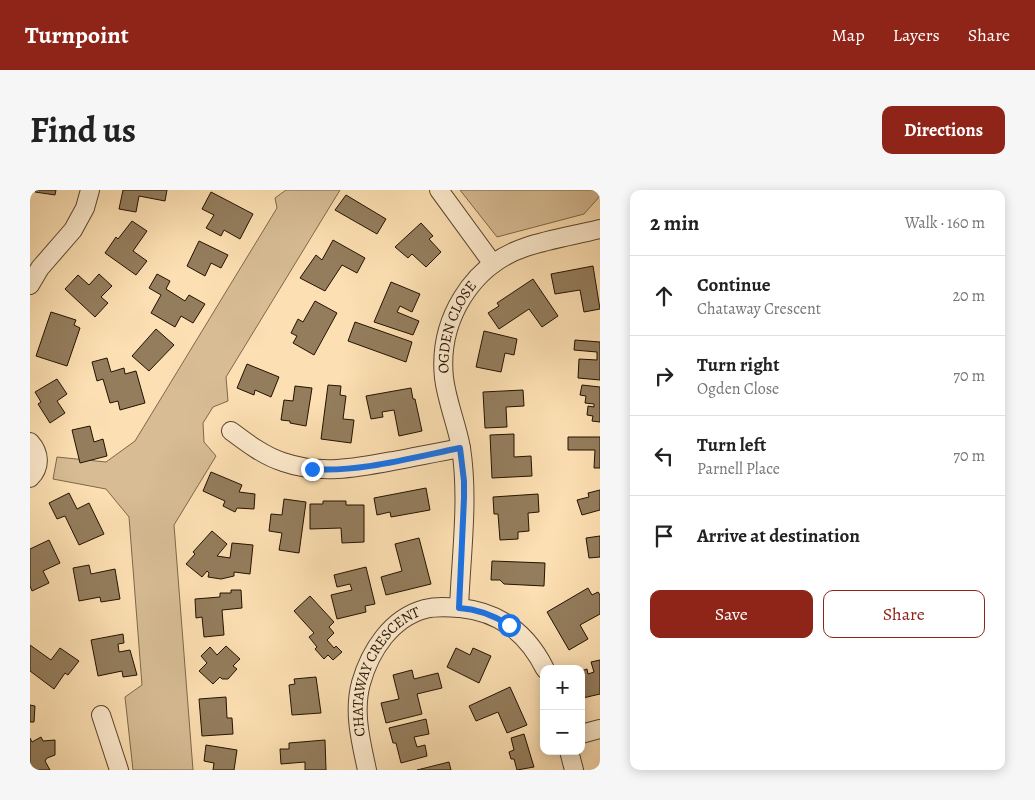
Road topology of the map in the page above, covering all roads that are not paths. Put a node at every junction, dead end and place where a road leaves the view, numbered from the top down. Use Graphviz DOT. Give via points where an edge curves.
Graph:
graph roads {
  1 [pos="90,190"];
  2 [pos="439,190"];
  3 [pos="600,229"];
  4 [pos="493,264"];
  5 [pos="30,284"];
  6 [pos="231,431"];
  7 [pos="30,442"];
  8 [pos="460,448"];
  9 [pos="30,478"];
  10 [pos="459,608"];
  11 [pos="543,665"];
  12 [pos="101,715"];
  13 [pos="600,729"];
  14 [pos="585,733"];
  15 [pos="571,755"];
  16 [pos="119,770"];
  17 [pos="367,770"];
  18 [pos="574,770"];
  1 -- 5 [label="street" via="73,230"];
  2 -- 4 [label="street, OGDEN CLOSE"];
  3 -- 4 [label="street, OGDEN CLOSE" via="525,247"];
  4 -- 8 [label="street, OGDEN CLOSE" via="474,280 460,300 446,337 444,378"];
  6 -- 8 [label="street" via="256,449 283,462 312,469 356,468"];
  7 -- 9 [label="street" via="38,458"];
  8 -- 10 [label="street, OGDEN CLOSE" via="464,498"];
  10 -- 11 [label="street, CHATAWAY CRESCENT" via="493,615 513,627 531,645"];
  10 -- 17 [label="street, CHATAWAY CRESCENT" via="448,606 417,611 398,623 375,649 358,696 358,722"];
  12 -- 16 [label="street"];
  13 -- 14 [label="street"];
  15 -- 18 [label="street"];
}
